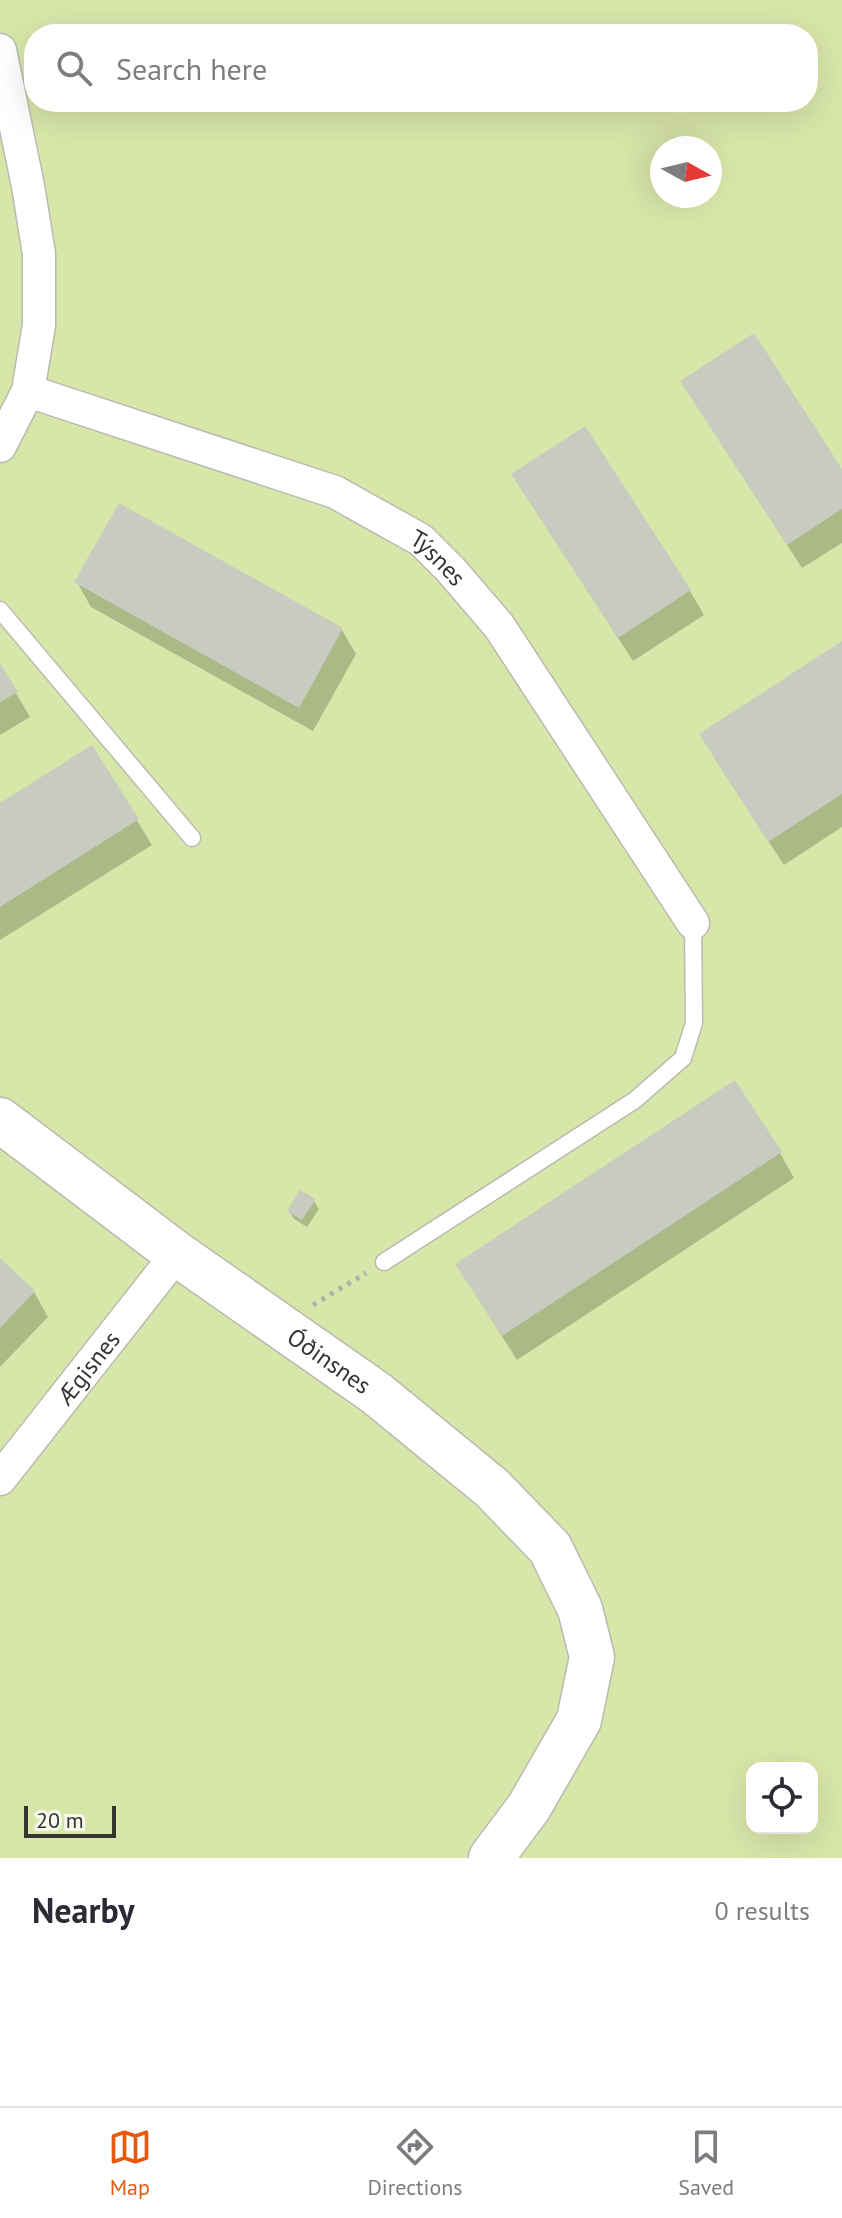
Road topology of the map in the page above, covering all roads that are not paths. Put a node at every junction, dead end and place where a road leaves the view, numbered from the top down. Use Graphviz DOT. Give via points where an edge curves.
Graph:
graph roads {
  1 [pos="0,50"];
  2 [pos="28,391"];
  3 [pos="0,446"];
  4 [pos="0,610"];
  5 [pos="192,838"];
  6 [pos="693,923"];
  7 [pos="0,1120"];
  8 [pos="177,1254"];
  9 [pos="384,1262"];
  10 [pos="0,1479"];
  11 [pos="491,1858"];
  1 -- 2 [label="street" via="39,254 39,325"];
  2 -- 3 [label="street"];
  2 -- 6 [label="street, Týsnes" via="335,492 421,540 499,626"];
  4 -- 5 [label="lane"];
  6 -- 9 [label="lane" via="694,1023 683,1058 635,1100"];
  7 -- 8 [label="street, Óðinsnes"];
  8 -- 10 [label="street, Ægisnes"];
  8 -- 11 [label="street, Óðinsnes" via="376,1393 492,1488 550,1548 580,1609 592,1657 579,1720 529,1807"];
}
